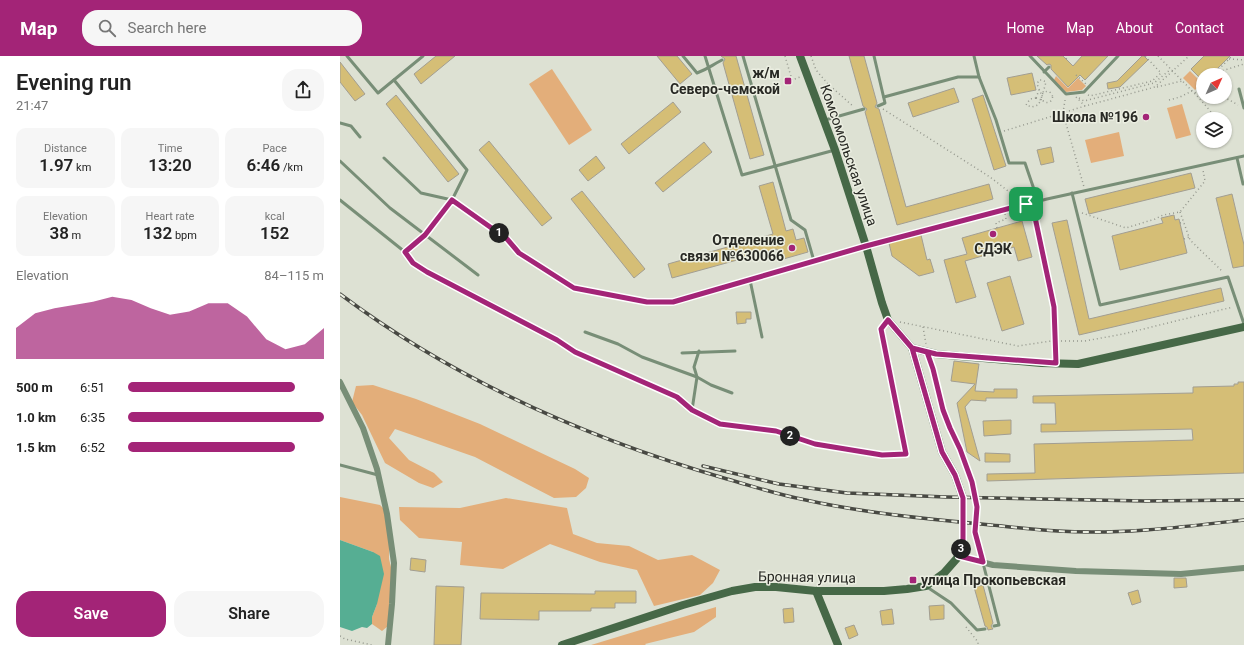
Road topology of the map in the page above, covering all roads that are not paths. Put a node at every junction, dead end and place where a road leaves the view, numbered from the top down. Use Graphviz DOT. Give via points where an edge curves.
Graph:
graph roads {
  1 [pos="347,56"];
  2 [pos="423,56"];
  3 [pos="683,56"];
  4 [pos="705,56"];
  5 [pos="743,56"];
  6 [pos="800,56"];
  7 [pos="874,56"];
  8 [pos="979,56"];
  9 [pos="1030,56"];
  10 [pos="1118,56"];
  11 [pos="975,58"];
  12 [pos="722,60"];
  13 [pos="1049,67"];
  14 [pos="709,69"];
  15 [pos="1044,72"];
  16 [pos="979,77"];
  17 [pos="394,80"];
  18 [pos="1239,89"];
  19 [pos="884,97"];
  20 [pos="878,106"];
  21 [pos="1244,108"];
  22 [pos="864,109"];
  23 [pos="824,120"];
  24 [pos="340,123"];
  25 [pos="360,137"];
  26 [pos="835,150"];
  27 [pos="1244,156"];
  28 [pos="384,158"];
  29 [pos="1237,158"];
  30 [pos="340,161"];
  31 [pos="775,166"];
  32 [pos="1243,184"];
  33 [pos="1072,193"];
  34 [pos="340,200"];
  35 [pos="452,200"];
  36 [pos="1038,201"];
  37 [pos="1032,203"];
  38 [pos="425,235"];
  39 [pos="866,246"];
  40 [pos="405,252"];
  41 [pos="814,261"];
  42 [pos="478,275"];
  43 [pos="750,280"];
  44 [pos="647,302"];
  45 [pos="888,320"];
  46 [pos="1244,324"];
  47 [pos="1244,327"];
  48 [pos="585,332"];
  49 [pos="762,337"];
  50 [pos="912,348"];
  51 [pos="699,351"];
  52 [pos="735,351"];
  53 [pos="682,353"];
  54 [pos="1056,363"];
  55 [pos="697,377"];
  56 [pos="340,382"];
  57 [pos="732,392"];
  58 [pos="692,410"];
  59 [pos="340,465"];
  60 [pos="378,475"];
  61 [pos="959,556"];
  62 [pos="983,562"];
  63 [pos="1244,568"];
  64 [pos="926,586"];
  65 [pos="816,591"];
  66 [pos="994,626"];
  67 [pos="985,629"];
  68 [pos="388,645"];
  69 [pos="562,645"];
  70 [pos="838,645"];
  1 -- 17 [label="lane" via="378,93"];
  2 -- 17 [label="lane"];
  3 -- 14 [label="lane" via="697,73"];
  4 -- 14 [label="lane"];
  5 -- 31 [label="lane"];
  6 -- 23 [label="main road, Комсомольская улица"];
  7 -- 19 [label="lane"];
  8 -- 11 [label="lane"];
  9 -- 15 [label="lane"];
  10 -- 15 [label="lane" via="1084,92 1066,94"];
  11 -- 16 [label="lane"];
  12 -- 14 [label="lane"];
  13 -- 15 [label="lane"];
  14 -- 31 [label="lane" via="742,175"];
  16 -- 19 [label="lane" via="958,76"];
  16 -- 36 [label="lane" via="1000,132 1008,163 1025,163"];
  17 -- 35 [label="lane" via="467,170"];
  18 -- 21 [label="lane"];
  19 -- 20 [label="lane" via="885,103"];
  22 -- 23 [label="lane"];
  23 -- 26 [label="main road, Комсомольская улица"];
  24 -- 25 [label="lane" via="351,126"];
  26 -- 31 [label="lane"];
  26 -- 39 [label="main road, Комсомольская улица"];
  27 -- 29 [label="lane"];
  28 -- 35 [label="lane" via="421,193"];
  29 -- 32 [label="lane"];
  29 -- 33 [label="lane"];
  30 -- 38 [label="lane" via="390,208"];
  31 -- 41 [label="lane" via="791,220 805,230"];
  33 -- 36 [label="lane"];
  33 -- 46 [label="lane" via="1100,305 1228,277"];
  34 -- 40 [label="lane"];
  35 -- 38 [label="lane"];
  35 -- 44 [label="lane" via="507,239 519,253 574,288"];
  36 -- 37 [label="lane"];
  37 -- 39 [label="lane"];
  37 -- 54 [label="lane" via="1054,307"];
  38 -- 40 [label="lane"];
  38 -- 42 [label="lane"];
  39 -- 41 [label="street"];
  39 -- 45 [label="main road, Комсомольская улица"];
  40 -- 58 [label="lane" via="413,263 427,272 575,352 677,397"];
  41 -- 43 [label="street"];
  43 -- 44 [label="street" via="673,302"];
  43 -- 49 [label="lane"];
  45 -- 50 [label="main road, Комсомольская улица"];
  45 -- 58 [label="lane" via="881,329 906,454 882,455 815,444 776,431 720,424"];
  47 -- 54 [label="main road" via="1078,364"];
  48 -- 55 [label="lane"];
  50 -- 54 [label="main road" via="936,354"];
  50 -- 61 [label="main road, Бронная улица" via="942,452 955,475 963,498 963,540"];
  51 -- 52 [label="lane"];
  51 -- 53 [label="lane"];
  51 -- 55 [label="lane" via="694,367"];
  55 -- 57 [label="lane"];
  55 -- 58 [label="lane"];
  56 -- 60 [label="street" via="363,428"];
  59 -- 60 [label="lane"];
  60 -- 68 [label="street" via="394,563"];
  61 -- 62 [label="street"];
  61 -- 64 [label="main road, Бронная улица" via="944,573"];
  62 -- 63 [label="street" via="993,565 1076,571 1181,574"];
  62 -- 66 [label="lane" via="999,625"];
  64 -- 65 [label="main road, Бронная улица" via="884,591"];
  64 -- 67 [label="lane" via="951,603 977,630"];
  65 -- 69 [label="main road, Бронная улица" via="755,587 732,591"];
  65 -- 70 [label="main road"];
}
